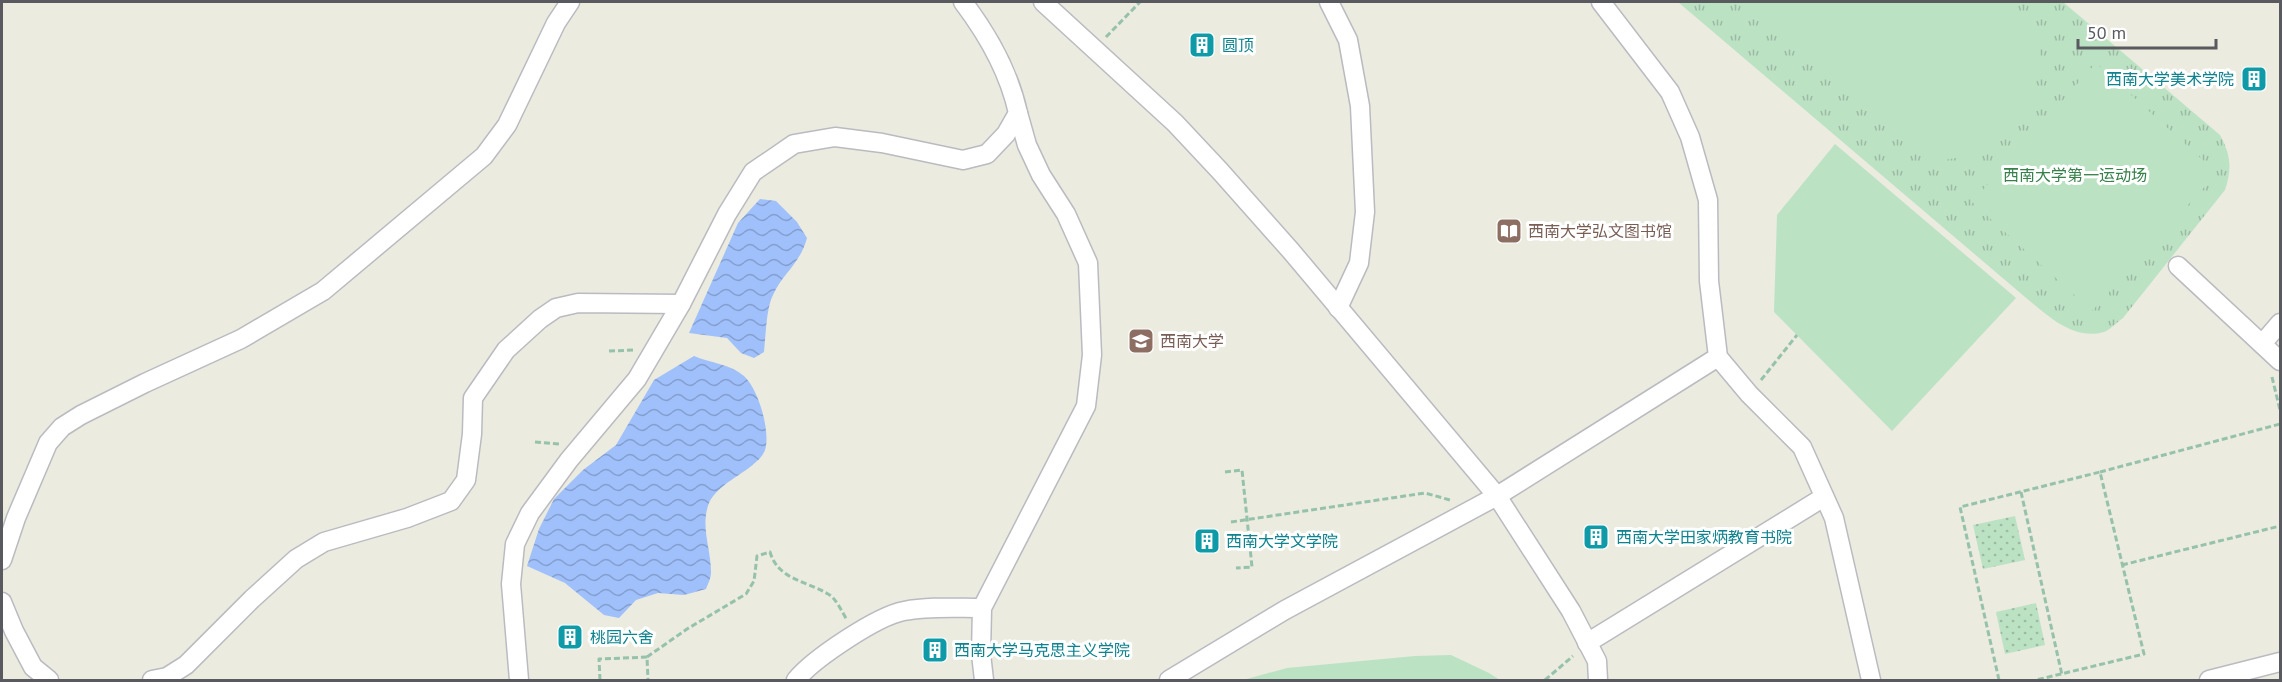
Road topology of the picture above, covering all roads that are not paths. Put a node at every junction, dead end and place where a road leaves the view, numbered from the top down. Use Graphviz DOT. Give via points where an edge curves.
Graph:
graph roads {
  1 [pos="570,2"];
  2 [pos="963,2"];
  3 [pos="1043,2"];
  4 [pos="1329,2"];
  5 [pos="1601,2"];
  6 [pos="1018,113"];
  7 [pos="2178,266"];
  8 [pos="681,304"];
  9 [pos="1338,308"];
  10 [pos="2280,323"];
  11 [pos="2262,344"];
  12 [pos="1718,357"];
  13 [pos="2280,361"];
  14 [pos="1497,496"];
  15 [pos="1824,497"];
  16 [pos="2,560"];
  17 [pos="2,602"];
  18 [pos="982,608"];
  19 [pos="1587,643"];
  20 [pos="2280,662"];
  21 [pos="50,681"];
  22 [pos="152,681"];
  23 [pos="519,681"];
  24 [pos="796,681"];
  25 [pos="984,681"];
  26 [pos="1169,681"];
  27 [pos="1598,681"];
  28 [pos="1871,681"];
  29 [pos="2209,681"];
  1 -- 16 [label="lane" via="556,22 507,125 484,156 323,291 241,339 62,427 48,443"];
  2 -- 6 [label="lane" via="1000,61 1014,92"];
  3 -- 9 [label="lane" via="1190,139"];
  4 -- 9 [label="lane" via="1348,40 1360,106 1365,212 1359,263"];
  5 -- 12 [label="lane" via="1670,92 1690,137 1708,200 1709,281"];
  6 -- 8 [label="lane" via="1006,134 987,154 963,160 835,137 794,144 753,172"];
  6 -- 18 [label="lane" via="1041,175 1066,214 1088,263 1092,355 1086,406"];
  7 -- 11 [label="lane"];
  8 -- 22 [label="lane" via="578,303 556,308 540,319 506,350 473,398 466,480 451,501 324,542 296,558 186,665"];
  8 -- 23 [label="lane" via="637,379 530,513 515,544 511,584"];
  9 -- 14 [label="lane"];
  10 -- 11 [label="lane"];
  11 -- 13 [label="lane"];
  12 -- 14 [label="lane"];
  12 -- 15 [label="lane" via="1802,447"];
  14 -- 19 [label="lane" via="1571,611"];
  14 -- 26 [label="lane" via="1285,610"];
  15 -- 19 [label="lane"];
  15 -- 28 [label="lane" via="1834,518"];
  17 -- 21 [label="lane" via="33,667"];
  18 -- 24 [label="lane" via="901,611 832,649"];
  18 -- 25 [label="lane"];
  19 -- 27 [label="lane" via="1597,661"];
  20 -- 29 [label="lane"];
}
